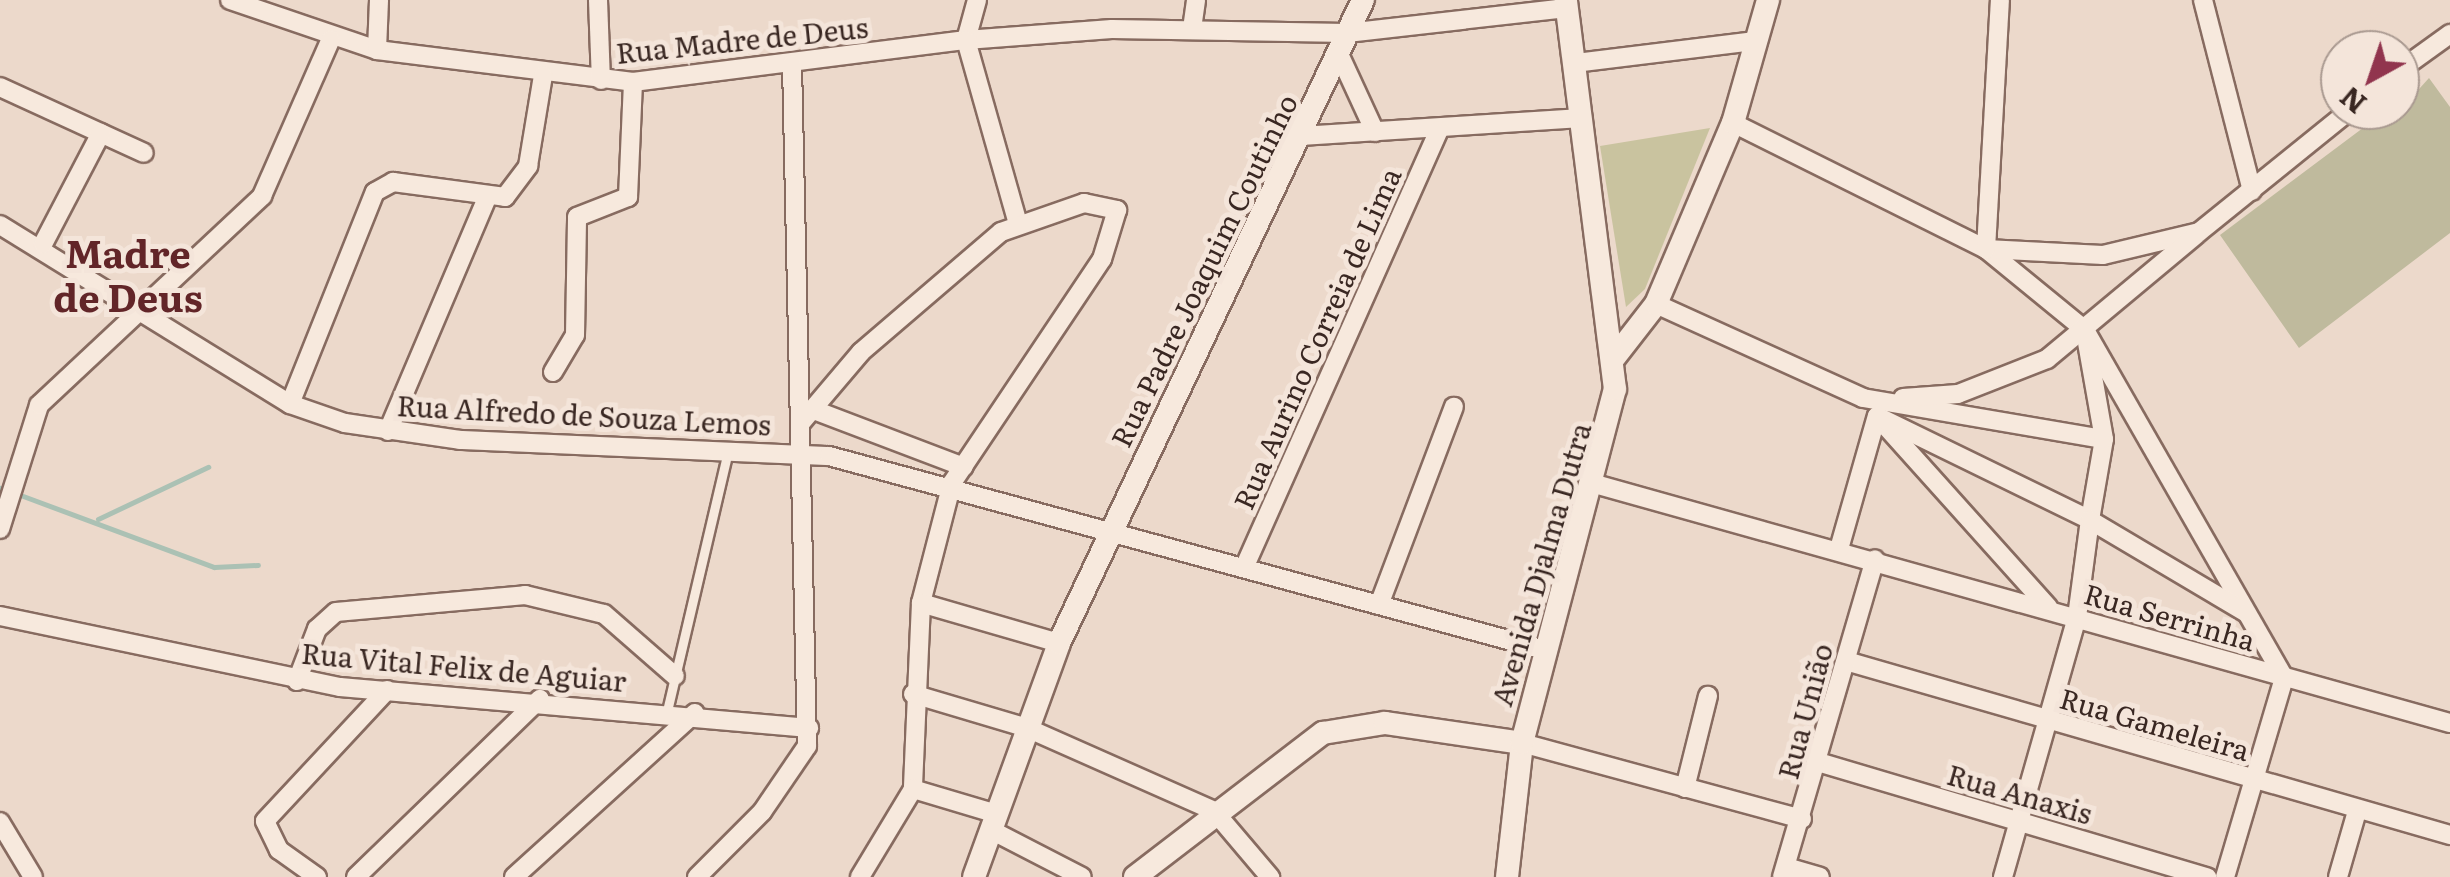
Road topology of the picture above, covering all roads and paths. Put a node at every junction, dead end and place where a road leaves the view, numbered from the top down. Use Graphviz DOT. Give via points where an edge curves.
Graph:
graph roads {
  1 [pos="230,0"];
  2 [pos="379,0"];
  3 [pos="598,0"];
  4 [pos="976,0"];
  5 [pos="1196,0"];
  6 [pos="1363,0"];
  7 [pos="1768,0"];
  8 [pos="2000,0"];
  9 [pos="2203,0"];
  10 [pos="1566,4"];
  11 [pos="1192,29"];
  12 [pos="2450,34"];
  13 [pos="331,39"];
  14 [pos="966,40"];
  15 [pos="1755,41"];
  16 [pos="1343,43"];
  17 [pos="377,50"];
  18 [pos="2420,56"];
  19 [pos="1575,63"];
  20 [pos="792,64"];
  21 [pos="543,74"];
  22 [pos="601,80"];
  23 [pos="632,82"];
  24 [pos="0,86"];
  25 [pos="1580,118"];
  26 [pos="1733,123"];
  27 [pos="1439,130"];
  28 [pos="2326,130"];
  29 [pos="1375,132"];
  30 [pos="101,133"];
  31 [pos="1302,136"];
  32 [pos="144,153"];
  33 [pos="2252,190"];
  34 [pos="486,200"];
  35 [pos="1018,224"];
  36 [pos="0,225"];
  37 [pos="2200,232"];
  38 [pos="42,244"];
  39 [pos="1986,249"];
  40 [pos="1656,304"];
  41 [pos="139,308"];
  42 [pos="2085,330"];
  43 [pos="1614,358"];
  44 [pos="553,372"];
  45 [pos="1863,398"];
  46 [pos="290,404"];
  47 [pos="1454,407"];
  48 [pos="1877,416"];
  49 [pos="807,417"];
  50 [pos="388,431"];
  51 [pos="2104,439"];
  52 [pos="728,451"];
  53 [pos="800,453"];
  54 [pos="964,467"];
  55 [pos="952,483"];
  56 [pos="1595,484"];
  57 [pos="2090,520"];
  58 [pos="0,530"];
  59 [pos="1111,532"];
  60 [pos="1840,549"];
  61 [pos="1875,558"];
  62 [pos="1244,568"];
  63 [pos="921,604"];
  64 [pos="1380,605"];
  65 [pos="2050,609"];
  66 [pos="2246,613"];
  67 [pos="0,616"];
  68 [pos="2077,617"];
  69 [pos="1059,643"];
  70 [pos="1545,650"];
  71 [pos="1846,661"];
  72 [pos="675,676"];
  73 [pos="2284,678"];
  74 [pos="297,681"];
  75 [pos="387,690"];
  76 [pos="913,694"];
  77 [pos="1708,696"];
  78 [pos="540,699"];
  79 [pos="666,711"];
  80 [pos="695,713"];
  81 [pos="2050,721"];
  82 [pos="2450,723"];
  83 [pos="808,728"];
  84 [pos="1027,728"];
  85 [pos="1522,743"];
  86 [pos="1818,762"];
  87 [pos="2256,781"];
  88 [pos="1685,788"];
  89 [pos="914,789"];
  90 [pos="1214,811"];
  91 [pos="2356,811"];
  92 [pos="1802,820"];
  93 [pos="0,822"];
  94 [pos="994,822"];
  95 [pos="2020,822"];
  96 [pos="2450,835"];
  97 [pos="1784,872"];
  98 [pos="33,877"];
  99 [pos="317,877"];
  100 [pos="356,877"];
  101 [pos="514,877"];
  102 [pos="697,877"];
  103 [pos="860,877"];
  104 [pos="974,877"];
  105 [pos="1082,877"];
  106 [pos="1135,877"];
  107 [pos="1270,877"];
  108 [pos="1507,877"];
  109 [pos="1820,877"];
  110 [pos="2003,877"];
  111 [pos="2207,877"];
  112 [pos="2225,877"];
  113 [pos="2338,877"];
  1 -- 13 [label="street, Rua Madre de Deus"];
  2 -- 17 [label="street"];
  3 -- 22 [label="street"];
  4 -- 14 [label="street"];
  5 -- 11 [label="street"];
  6 -- 16 [label="street, Rua Padre Joaquim Coutinho"];
  7 -- 15 [label="street, Avenida Djalma Dutra"];
  8 -- 39 [label="street"];
  9 -- 33 [label="street"];
  10 -- 16 [label="street, Rua Madre de Deus"];
  10 -- 19 [label="street"];
  11 -- 14 [label="street, Rua Madre de Deus"];
  11 -- 16 [label="street, Rua Madre de Deus"];
  12 -- 18 [label="street"];
  13 -- 17 [label="street, Rua Madre de Deus"];
  13 -- 41 [label="street" via="262,196"];
  14 -- 20 [label="street, Rua Madre de Deus"];
  14 -- 35 [label="street"];
  15 -- 19 [label="street"];
  15 -- 26 [label="street, Avenida Djalma Dutra"];
  16 -- 29 [label="street"];
  16 -- 31 [label="street, Rua Padre Joaquim Coutinho"];
  17 -- 21 [label="street, Rua Madre de Deus"];
  19 -- 25 [label="street"];
  20 -- 23 [label="street, Rua Madre de Deus"];
  20 -- 49 [label="street, Rua Alfredo de Souza Lemos"];
  21 -- 22 [label="street, Rua Madre de Deus"];
  21 -- 34 [label="street" via="528,166 513,191"];
  22 -- 23 [label="street, Rua Madre de Deus"];
  23 -- 44 [label="street" via="628,197 578,217 575,335"];
  24 -- 30 [label="street"];
  25 -- 27 [label="street"];
  25 -- 43 [label="street"];
  26 -- 39 [label="street"];
  26 -- 40 [label="street, Avenida Djalma Dutra"];
  27 -- 29 [label="street"];
  27 -- 62 [label="street, Rua Aurino Correia de Lima"];
  28 -- 33 [label="street"];
  29 -- 31 [label="street"];
  30 -- 32 [label="street"];
  30 -- 38 [label="street"];
  31 -- 59 [label="street, Rua Padre Joaquim Coutinho"];
  33 -- 37 [label="street"];
  34 -- 46 [label="street" via="380,186"];
  34 -- 50 [label="street"];
  35 -- 49 [label="street" via="861,352"];
  35 -- 54 [label="street" via="1084,203 1112,204 1118,228"];
  36 -- 38 [label="street, Rua Alfredo de Souza Lemos"];
  37 -- 39 [label="street" via="2102,255"];
  37 -- 42 [label="street"];
  38 -- 41 [label="street, Rua Alfredo de Souza Lemos"];
  39 -- 42 [label="street"];
  40 -- 43 [label="street, Avenida Djalma Dutra"];
  40 -- 45 [label="street"];
  41 -- 46 [label="street, Rua Alfredo de Souza Lemos"];
  41 -- 58 [label="street" via="39,405"];
  42 -- 45 [label="street" via="2047,359 1958,394"];
  42 -- 51 [label="street"];
  42 -- 66 [label="street"];
  43 -- 56 [label="street, Avenida Djalma Dutra"];
  45 -- 48 [label="street"];
  45 -- 51 [label="street"];
  46 -- 50 [label="street, Rua Alfredo de Souza Lemos"];
  47 -- 64 [label="street"];
  48 -- 57 [label="street"];
  48 -- 60 [label="street"];
  48 -- 65 [label="street"];
  49 -- 53 [label="street, Rua Alfredo de Souza Lemos"];
  49 -- 54 [label="street"];
  50 -- 52 [label="street, Rua Alfredo de Souza Lemos"];
  51 -- 57 [label="street"];
  52 -- 53 [label="street, Rua Alfredo de Souza Lemos"];
  52 -- 72 [label="lane"];
  53 -- 55 [label="street, Rua Alfredo de Souza Lemos"];
  53 -- 83 [label="street, Rua Alfredo de Souza Lemos"];
  54 -- 55 [label="street"];
  55 -- 59 [label="street, Rua Alfredo de Souza Lemos"];
  55 -- 63 [label="street"];
  56 -- 60 [label="street, Rua Serrinha"];
  56 -- 70 [label="street, Avenida Djalma Dutra"];
  57 -- 66 [label="street"];
  57 -- 68 [label="street"];
  59 -- 62 [label="street, Rua Alfredo de Souza Lemos"];
  59 -- 69 [label="street, Rua Padre Joaquim Coutinho"];
  60 -- 61 [label="street, Rua Serrinha"];
  61 -- 65 [label="street, Rua Serrinha"];
  61 -- 71 [label="street, Rua União"];
  62 -- 64 [label="street, Rua Alfredo de Souza Lemos"];
  63 -- 69 [label="street"];
  63 -- 76 [label="street"];
  64 -- 70 [label="street, Rua Alfredo de Souza Lemos"];
  65 -- 68 [label="street, Rua Serrinha"];
  66 -- 73 [label="street"];
  67 -- 74 [label="street, Rua Vital Felix de Aguiar"];
  68 -- 73 [label="street, Rua Serrinha"];
  68 -- 81 [label="street"];
  69 -- 84 [label="street, Rua Padre Joaquim Coutinho"];
  70 -- 85 [label="street, Avenida Djalma Dutra"];
  71 -- 81 [label="street, Rua Gameleira"];
  71 -- 86 [label="street, Rua União"];
  72 -- 74 [label="street" via="604,614 525,594 336,612 317,628"];
  72 -- 79 [label="lane"];
  73 -- 82 [label="street, Rua Serrinha"];
  73 -- 87 [label="street"];
  74 -- 75 [label="street, Rua Vital Felix de Aguiar"];
  75 -- 78 [label="street, Rua Vital Felix de Aguiar"];
  75 -- 99 [label="street" via="265,821 279,850"];
  76 -- 84 [label="street"];
  76 -- 89 [label="street"];
  77 -- 88 [label="street"];
  78 -- 79 [label="street, Rua Vital Felix de Aguiar"];
  78 -- 100 [label="street"];
  79 -- 80 [label="street, Rua Vital Felix de Aguiar"];
  80 -- 83 [label="street, Rua Vital Felix de Aguiar"];
  80 -- 101 [label="street"];
  81 -- 87 [label="street, Rua Gameleira"];
  81 -- 95 [label="street"];
  83 -- 102 [label="street, Rua Alfredo de Souza Lemos" via="796,772"];
  84 -- 90 [label="street"];
  84 -- 94 [label="street, Rua Padre Joaquim Coutinho"];
  85 -- 88 [label="street"];
  85 -- 90 [label="street" via="1434,727 1345,726"];
  85 -- 108 [label="street, Avenida Djalma Dutra"];
  86 -- 92 [label="street, Rua União"];
  86 -- 95 [label="street, Rua Anaxis"];
  87 -- 91 [label="street, Rua Gameleira"];
  87 -- 112 [label="street"];
  88 -- 92 [label="street"];
  89 -- 94 [label="street"];
  89 -- 103 [label="street"];
  90 -- 106 [label="street"];
  90 -- 107 [label="street"];
  91 -- 96 [label="street, Rua Gameleira"];
  91 -- 113 [label="street"];
  92 -- 97 [label="street, Rua União"];
  93 -- 98 [label="street"];
  94 -- 104 [label="street, Rua Padre Joaquim Coutinho"];
  94 -- 105 [label="street"];
  95 -- 110 [label="street"];
  95 -- 111 [label="street, Rua Anaxis"];
  97 -- 109 [label="street"];
}
